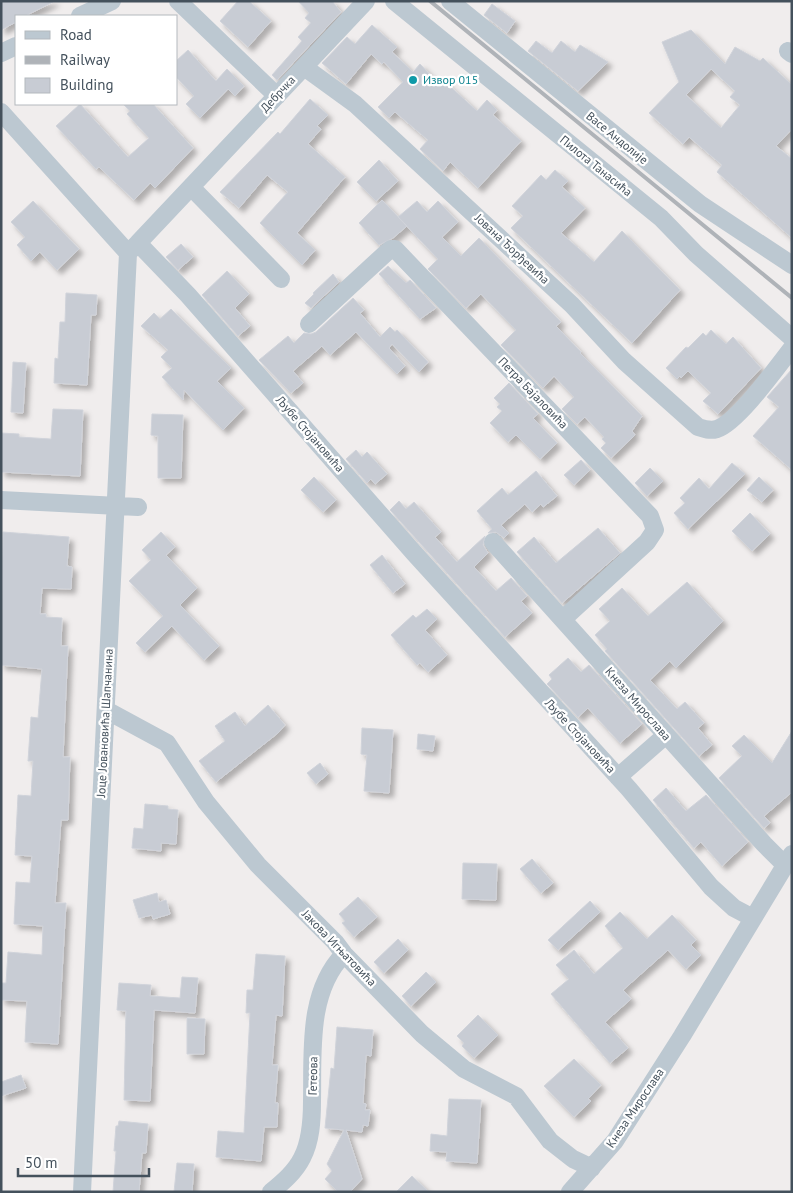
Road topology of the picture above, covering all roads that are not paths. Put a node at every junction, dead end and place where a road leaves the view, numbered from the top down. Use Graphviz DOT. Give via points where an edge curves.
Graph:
graph roads {
  1 [pos="112,1"];
  2 [pos="178,1"];
  3 [pos="366,1"];
  4 [pos="394,1"];
  5 [pos="450,1"];
  6 [pos="82,15"];
  7 [pos="15,47"];
  8 [pos="1,54"];
  9 [pos="304,67"];
  10 [pos="277,96"];
  11 [pos="1,112"];
  12 [pos="191,187"];
  13 [pos="133,248"];
  14 [pos="792,265"];
  15 [pos="281,279"];
  16 [pos="309,324"];
  17 [pos="792,338"];
  18 [pos="792,348"];
  19 [pos="1,500"];
  20 [pos="116,506"];
  21 [pos="138,507"];
  22 [pos="493,542"];
  23 [pos="563,619"];
  24 [pos="106,710"];
  25 [pos="666,735"];
  26 [pos="618,777"];
  27 [pos="788,860"];
  28 [pos="753,918"];
  29 [pos="344,954"];
  30 [pos="592,1168"];
  31 [pos="82,1192"];
  32 [pos="271,1192"];
  33 [pos="570,1192"];
  1 -- 6 [label="street"];
  2 -- 10 [label="street"];
  3 -- 9 [label="street, Дебрчка"];
  4 -- 17 [label="street, Пилота Танасића" via="660,218 702,260"];
  5 -- 14 [label="street, Васе Андолије" via="700,204"];
  7 -- 8 [label="street"];
  9 -- 10 [label="street, Дебрчка"];
  9 -- 18 [label="street, Јована Ђорђевића" via="355,104 572,305 624,361 688,420 706,430 726,424"];
  10 -- 12 [label="street, Дебрчка"];
  11 -- 13 [label="street, Љубе Стојановића"];
  12 -- 13 [label="street, Дебрчка"];
  12 -- 15 [label="street"];
  13 -- 20 [label="street, Јоце Јовановића Шапчанина"];
  13 -- 26 [label="street, Љубе Стојановића" via="188,295 414,553"];
  16 -- 23 [label="street, Петра Бајаловића" via="386,253 395,250 650,516 655,530 647,542"];
  19 -- 20 [label="street"];
  20 -- 21 [label="street"];
  20 -- 24 [label="street, Јоце Јовановића Шапчанина"];
  22 -- 23 [label="street, Кнеза Мирослава"];
  23 -- 25 [label="street, Кнеза Мирослава"];
  24 -- 29 [label="street, Јакова Игњатовића" via="167,743 202,796 235,837"];
  24 -- 31 [label="street, Јоце Јовановића Шапчанина"];
  25 -- 26 [label="street, Љубе Стојановића"];
  25 -- 27 [label="street, Кнеза Мирослава"];
  26 -- 28 [label="street, Љубе Стојановића" via="710,887 734,908"];
  27 -- 28 [label="street, Кнеза Мирослава"];
  28 -- 30 [label="street, Кнеза Мирослава" via="615,1141"];
  29 -- 30 [label="street, Јакова Игњатовића" via="429,1040 464,1069 516,1096 550,1141 573,1159"];
  29 -- 32 [label="street, Гетеова" via="330,970 319,1003 314,1030 309,1139 294,1170"];
  30 -- 33 [label="street, Кнеза Мирослава"];
}
